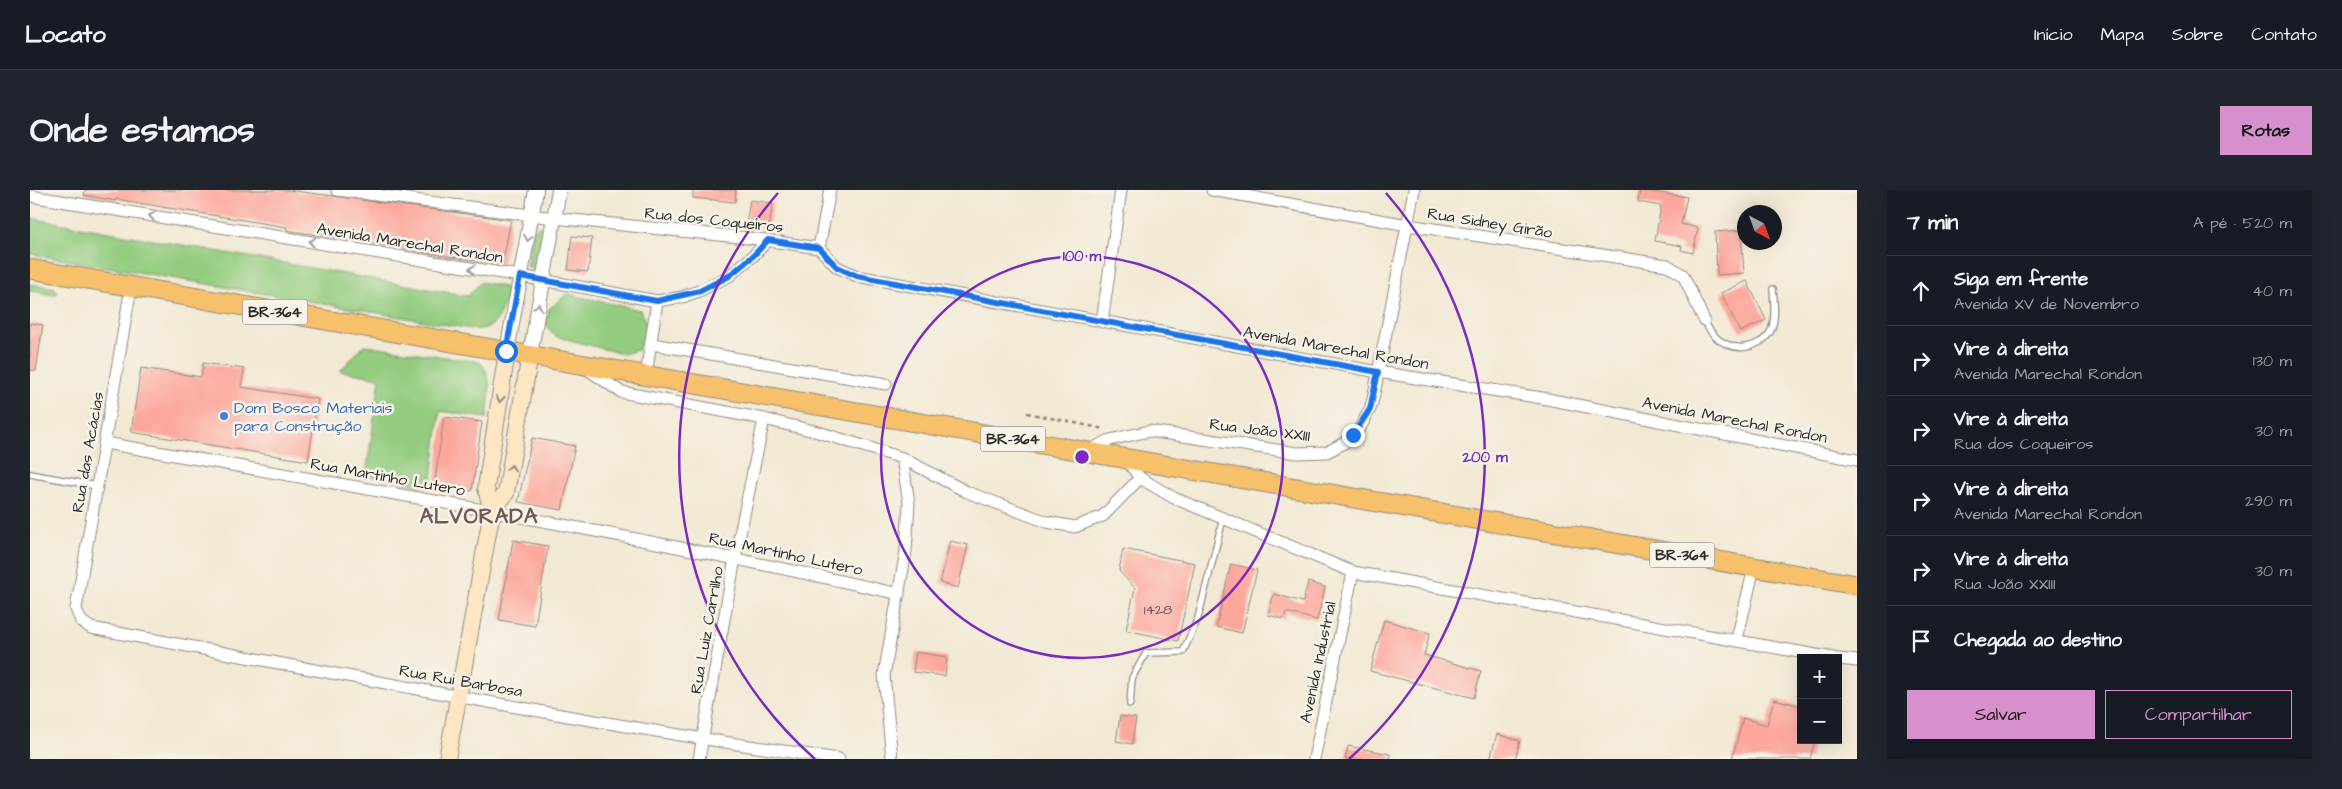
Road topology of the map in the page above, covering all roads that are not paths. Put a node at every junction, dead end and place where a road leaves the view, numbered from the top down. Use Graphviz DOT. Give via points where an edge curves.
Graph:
graph roads {
  1 [pos="337,190"];
  2 [pos="536,190"];
  3 [pos="558,190"];
  4 [pos="830,190"];
  5 [pos="1121,190"];
  6 [pos="1212,190"];
  7 [pos="1414,190"];
  8 [pos="30,196"];
  9 [pos="532,215"];
  10 [pos="554,218"];
  11 [pos="1408,225"];
  12 [pos="768,240"];
  13 [pos="819,248"];
  14 [pos="30,269"];
  15 [pos="520,276"];
  16 [pos="542,280"];
  17 [pos="131,287"];
  18 [pos="1773,290"];
  19 [pos="657,301"];
  20 [pos="1704,320"];
  21 [pos="1102,322"];
  22 [pos="652,344"];
  23 [pos="506,351"];
  24 [pos="530,355"];
  25 [pos="579,364"];
  26 [pos="1378,372"];
  27 [pos="646,375"];
  28 [pos="886,384"];
  29 [pos="764,419"];
  30 [pos="105,442"];
  31 [pos="1088,452"];
  32 [pos="1124,457"];
  33 [pos="902,458"];
  34 [pos="1857,460"];
  35 [pos="30,474"];
  36 [pos="1140,478"];
  37 [pos="97,486"];
  38 [pos="492,511"];
  39 [pos="1223,519"];
  40 [pos="735,558"];
  41 [pos="1754,568"];
  42 [pos="1353,572"];
  43 [pos="1857,585"];
  44 [pos="898,594"];
  45 [pos="81,621"];
  46 [pos="1737,639"];
  47 [pos="1813,654"];
  48 [pos="1842,659"];
  49 [pos="1857,661"];
  50 [pos="459,696"];
  51 [pos="1130,704"];
  52 [pos="703,740"];
  53 [pos="447,759"];
  54 [pos="699,759"];
  55 [pos="839,759"];
  56 [pos="892,759"];
  57 [pos="1314,759"];
  1 -- 9 [label="street, Rua dos Coqueiros"];
  2 -- 9 [label="street"];
  3 -- 10 [label="street"];
  4 -- 13 [label="street"];
  5 -- 21 [label="street"];
  6 -- 11 [label="street, Rua Sidney Girão"];
  7 -- 11 [label="street, Rua João XXIII"];
  15 -- 8 [label="street, Avenida Marechal Rondon, one-way"];
  9 -- 10 [label="street, Rua dos Coqueiros"];
  9 -- 15 [label="street, one-way"];
  10 -- 12 [label="street, Rua dos Coqueiros"];
  10 -- 16 [label="street"];
  11 -- 20 [label="street, Rua Sidney Girão" via="1667,265 1683,275"];
  11 -- 26 [label="street, Rua João XXIII"];
  12 -- 13 [label="street, Rua dos Coqueiros"];
  12 -- 19 [label="street, Avenida Marechal Rondon" via="729,276 700,291"];
  13 -- 21 [label="street, Avenida Marechal Rondon" via="837,267 857,276"];
  14 -- 17 [label="highway, BR-364"];
  15 -- 16 [label="street, Avenida Marechal Rondon"];
  15 -- 23 [label="street"];
  16 -- 19 [label="street, Avenida Marechal Rondon"];
  24 -- 16 [label="street, one-way"];
  17 -- 23 [label="highway, BR-364"];
  17 -- 30 [label="street, Rua das Acácias"];
  18 -- 20 [label="lane" via="1772,329 1765,339 1751,347 1740,349 1726,345 1708,330"];
  19 -- 22 [label="street"];
  21 -- 26 [label="street, Avenida Marechal Rondon"];
  22 -- 27 [label="street"];
  22 -- 28 [label="street"];
  23 -- 24 [label="highway, BR-364"];
  23 -- 38 [label="main road, one-way" via="486,488"];
  24 -- 25 [label="highway, BR-364"];
  38 -- 24 [label="main road, one-way" via="506,493"];
  25 -- 27 [label="highway, BR-364"];
  25 -- 29 [label="street" via="621,392"];
  26 -- 31 [label="street, Rua João XXIII" via="1373,400 1365,419 1346,442 1327,452 1297,453 1149,431 1110,440"];
  26 -- 34 [label="street, Avenida Marechal Rondon" via="1552,400"];
  27 -- 31 [label="highway, BR-364"];
  29 -- 33 [label="street"];
  29 -- 40 [label="street, Rua Luiz Carrilho"];
  30 -- 37 [label="street, Rua das Acácias"];
  30 -- 38 [label="street, Rua Martinho Lutero"];
  31 -- 32 [label="highway, BR-364"];
  32 -- 36 [label="street"];
  32 -- 41 [label="highway, BR-364"];
  33 -- 36 [label="street" via="967,492 1047,522 1075,527 1103,516"];
  33 -- 44 [label="street" via="908,502 906,551"];
  35 -- 37 [label="lane"];
  36 -- 39 [label="street" via="1174,498"];
  37 -- 45 [label="street, Rua das Acácias" via="76,609"];
  38 -- 40 [label="street, Rua Martinho Lutero"];
  38 -- 50 [label="main road"];
  39 -- 42 [label="street"];
  39 -- 51 [label="lane" via="1198,618 1183,652 1146,653 1132,678"];
  40 -- 44 [label="street, Rua Martinho Lutero"];
  40 -- 52 [label="street, Rua Luiz Carrilho"];
  41 -- 43 [label="highway, BR-364"];
  41 -- 46 [label="street"];
  42 -- 46 [label="street"];
  42 -- 57 [label="street, Avenida Industrial"];
  44 -- 56 [label="street" via="884,675"];
  45 -- 50 [label="street, Rua Rui Barbosa" via="91,628"];
  46 -- 47 [label="street"];
  48 -- 49 [label="street"];
  50 -- 52 [label="street, Rua Rui Barbosa"];
  50 -- 53 [label="main road"];
  52 -- 54 [label="street, Rua Luiz Carrilho"];
  52 -- 55 [label="street, Rua Rui Barbosa"];
}
